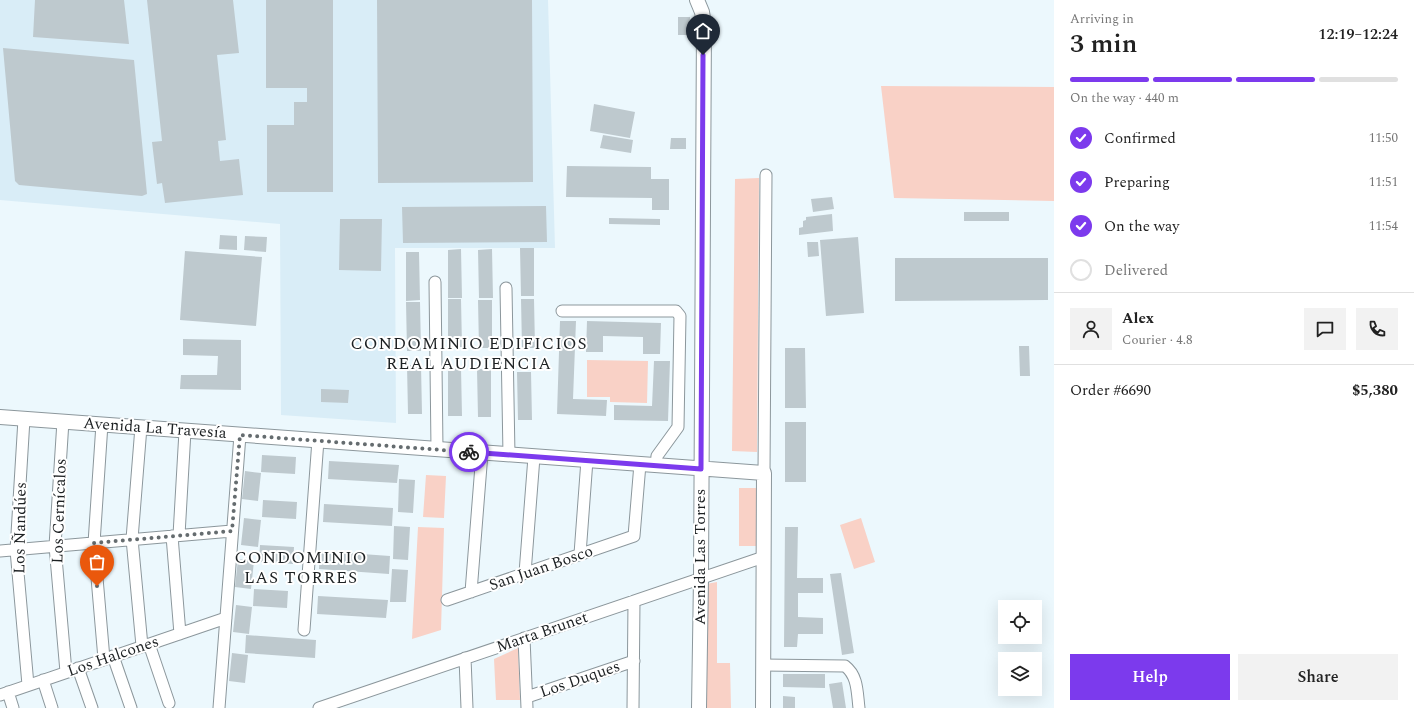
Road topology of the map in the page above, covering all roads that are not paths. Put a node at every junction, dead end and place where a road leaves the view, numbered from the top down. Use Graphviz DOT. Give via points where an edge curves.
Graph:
graph roads {
  1 [pos="694,1"];
  2 [pos="766,175"];
  3 [pos="435,282"];
  4 [pos="506,288"];
  5 [pos="562,311"];
  6 [pos="0,417"];
  7 [pos="24,419"];
  8 [pos="63,421"];
  9 [pos="102,424"];
  10 [pos="141,427"];
  11 [pos="186,431"];
  12 [pos="240,435"];
  13 [pos="318,440"];
  14 [pos="437,449"];
  15 [pos="482,453"];
  16 [pos="509,455"];
  17 [pos="534,456"];
  18 [pos="587,460"];
  19 [pos="640,464"];
  20 [pos="656,466"];
  21 [pos="701,469"];
  22 [pos="764,473"];
  23 [pos="232,531"];
  24 [pos="175,536"];
  25 [pos="132,539"];
  26 [pos="94,543"];
  27 [pos="55,546"];
  28 [pos="16,550"];
  29 [pos="0,551"];
  30 [pos="580,554"];
  31 [pos="764,557"];
  32 [pos="525,573"];
  33 [pos="701,578"];
  34 [pos="471,592"];
  35 [pos="447,600"];
  36 [pos="634,601"];
  37 [pos="226,618"];
  38 [pos="304,630"];
  39 [pos="180,634"];
  40 [pos="524,638"];
  41 [pos="146,645"];
  42 [pos="109,658"];
  43 [pos="465,658"];
  44 [pos="634,661"];
  45 [pos="763,665"];
  46 [pos="78,668"];
  47 [pos="66,672"];
  48 [pos="43,680"];
  49 [pos="28,685"];
  50 [pos="4,693"];
  51 [pos="527,702"];
  52 [pos="169,703"];
  53 [pos="13,708"];
  54 [pos="52,708"];
  55 [pos="92,708"];
  56 [pos="131,708"];
  57 [pos="219,708"];
  58 [pos="320,708"];
  59 [pos="467,708"];
  60 [pos="633,708"];
  61 [pos="699,708"];
  62 [pos="763,708"];
  63 [pos="859,708"];
  1 -- 21 [label="street, Avenida Las Torres" via="702,12 704,24"];
  2 -- 22 [label="street"];
  3 -- 14 [label="street"];
  4 -- 16 [label="street"];
  5 -- 20 [label="street" via="676,311 680,316 678,427 657,456"];
  6 -- 7 [label="street, Avenida La Travesía"];
  7 -- 8 [label="street, Avenida La Travesía"];
  7 -- 28 [label="street, Los Ñandúes"];
  8 -- 9 [label="street, Avenida La Travesía"];
  8 -- 27 [label="street, Los Cernícalos"];
  9 -- 10 [label="street, Avenida La Travesía"];
  9 -- 26 [label="street"];
  10 -- 11 [label="street, Avenida La Travesía"];
  10 -- 25 [label="street"];
  11 -- 12 [label="street, Avenida La Travesía"];
  11 -- 24 [label="street"];
  12 -- 13 [label="street, Avenida La Travesía"];
  12 -- 23 [label="street"];
  13 -- 14 [label="street, Avenida La Travesía"];
  13 -- 38 [label="street"];
  14 -- 15 [label="street, Avenida La Travesía"];
  15 -- 16 [label="street, Avenida La Travesía"];
  15 -- 34 [label="street"];
  16 -- 17 [label="street, Avenida La Travesía"];
  17 -- 18 [label="street, Avenida La Travesía"];
  17 -- 32 [label="street"];
  18 -- 19 [label="street, Avenida La Travesía"];
  18 -- 30 [label="street"];
  19 -- 20 [label="street, Avenida La Travesía"];
  19 -- 30 [label="street, San Juan Bosco" via="634,536"];
  20 -- 21 [label="street, Avenida La Travesía"];
  21 -- 22 [label="street, Avenida La Travesía"];
  21 -- 33 [label="street, Avenida Las Torres"];
  22 -- 31 [label="street"];
  23 -- 24 [label="street"];
  23 -- 37 [label="street"];
  24 -- 25 [label="street"];
  24 -- 39 [label="street"];
  25 -- 26 [label="street"];
  25 -- 41 [label="street"];
  26 -- 27 [label="street"];
  26 -- 42 [label="street"];
  27 -- 28 [label="street"];
  27 -- 47 [label="street, Los Cernícalos"];
  28 -- 29 [label="street"];
  28 -- 49 [label="street, Los Ñandúes"];
  30 -- 32 [label="street, San Juan Bosco"];
  31 -- 33 [label="street, Marta Brunet"];
  31 -- 45 [label="street"];
  32 -- 34 [label="street, San Juan Bosco"];
  33 -- 36 [label="street, Marta Brunet"];
  33 -- 61 [label="street, Avenida Las Torres"];
  34 -- 35 [label="street, San Juan Bosco"];
  36 -- 40 [label="street, Marta Brunet"];
  36 -- 44 [label="street"];
  37 -- 39 [label="street, Los Halcones"];
  37 -- 57 [label="street"];
  39 -- 41 [label="street, Los Halcones"];
  40 -- 43 [label="street, Marta Brunet"];
  40 -- 51 [label="street"];
  41 -- 42 [label="street, Los Halcones"];
  41 -- 52 [label="street"];
  42 -- 46 [label="street, Los Halcones"];
  42 -- 56 [label="street"];
  43 -- 58 [label="street, Marta Brunet"];
  43 -- 59 [label="street"];
  44 -- 51 [label="street, Los Duques"];
  44 -- 60 [label="street"];
  45 -- 62 [label="street"];
  45 -- 63 [label="street" via="845,666 855,678"];
  46 -- 47 [label="street, Los Halcones"];
  46 -- 55 [label="street"];
  47 -- 48 [label="street, Los Halcones"];
  48 -- 49 [label="street, Los Halcones"];
  48 -- 54 [label="street"];
  49 -- 50 [label="street, Los Halcones"];
  50 -- 53 [label="street"];
}
